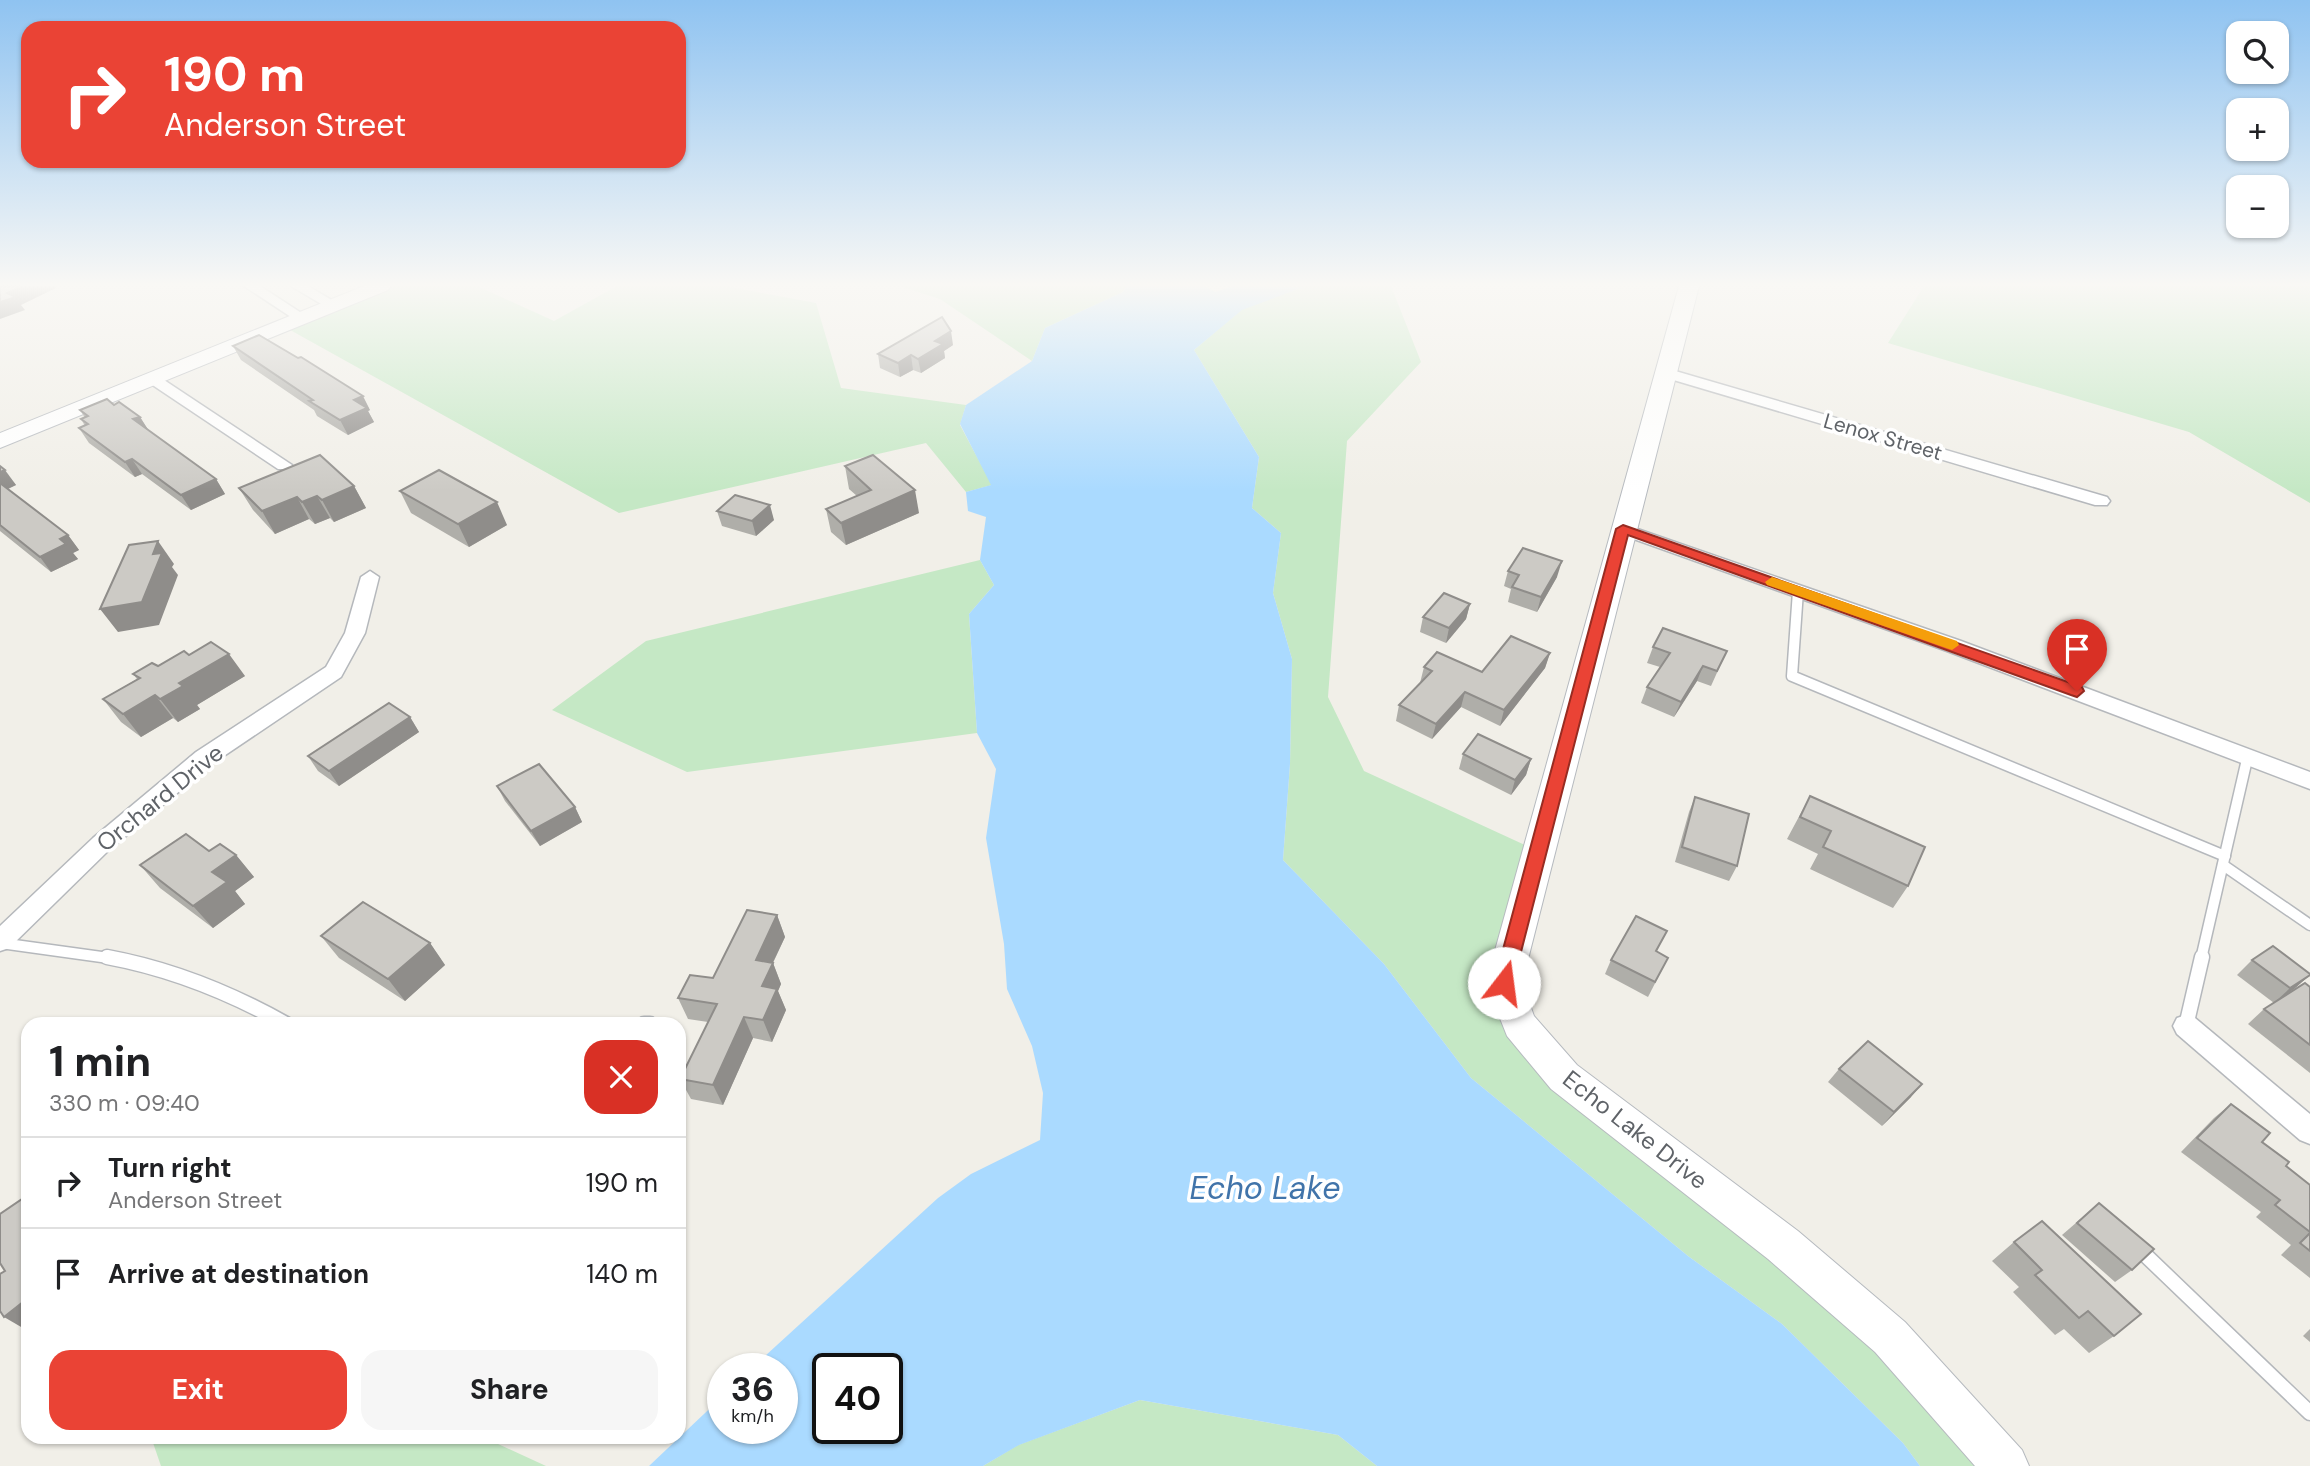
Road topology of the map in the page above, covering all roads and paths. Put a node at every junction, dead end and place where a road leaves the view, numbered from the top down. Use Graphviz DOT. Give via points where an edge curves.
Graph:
graph roads {
  1 [pos="213,354"];
  2 [pos="1670,354"];
  3 [pos="1665,373"];
  4 [pos="153,379"];
  5 [pos="0,441"];
  6 [pos="284,464"];
  7 [pos="2101,501"];
  8 [pos="1623,529"];
  9 [pos="370,577"];
  10 [pos="1798,591"];
  11 [pos="2248,755"];
  12 [pos="2310,781"];
  13 [pos="2224,861"];
  14 [pos="2310,925"];
  15 [pos="0,942"];
  16 [pos="273,1017"];
  17 [pos="2186,1026"];
  18 [pos="2310,1130"];
  19 [pos="2134,1244"];
  20 [pos="2310,1413"];
  21 [pos="2006,1466"];
  1 -- 4 [label="street"];
  2 -- 3 [label="street, Echo Lake Drive"];
  3 -- 7 [label="street, Lenox Street"];
  3 -- 8 [label="street, Echo Lake Drive"];
  4 -- 5 [label="street"];
  4 -- 6 [label="street"];
  8 -- 10 [label="street"];
  8 -- 21 [label="street, Echo Lake Drive" via="1504,983 1520,1025 1564,1077 1783,1245 1890,1337"];
  9 -- 15 [label="street, Orchard Drive" via="355,633 334,672 204,758 101,844"];
  10 -- 11 [label="street"];
  10 -- 13 [label="lane" via="1792,676"];
  11 -- 12 [label="street"];
  11 -- 13 [label="lane"];
  13 -- 14 [label="lane"];
  13 -- 17 [label="lane"];
  15 -- 16 [label="lane" via="150,965 221,990"];
  17 -- 18 [label="street"];
  19 -- 20 [label="lane"];
}
